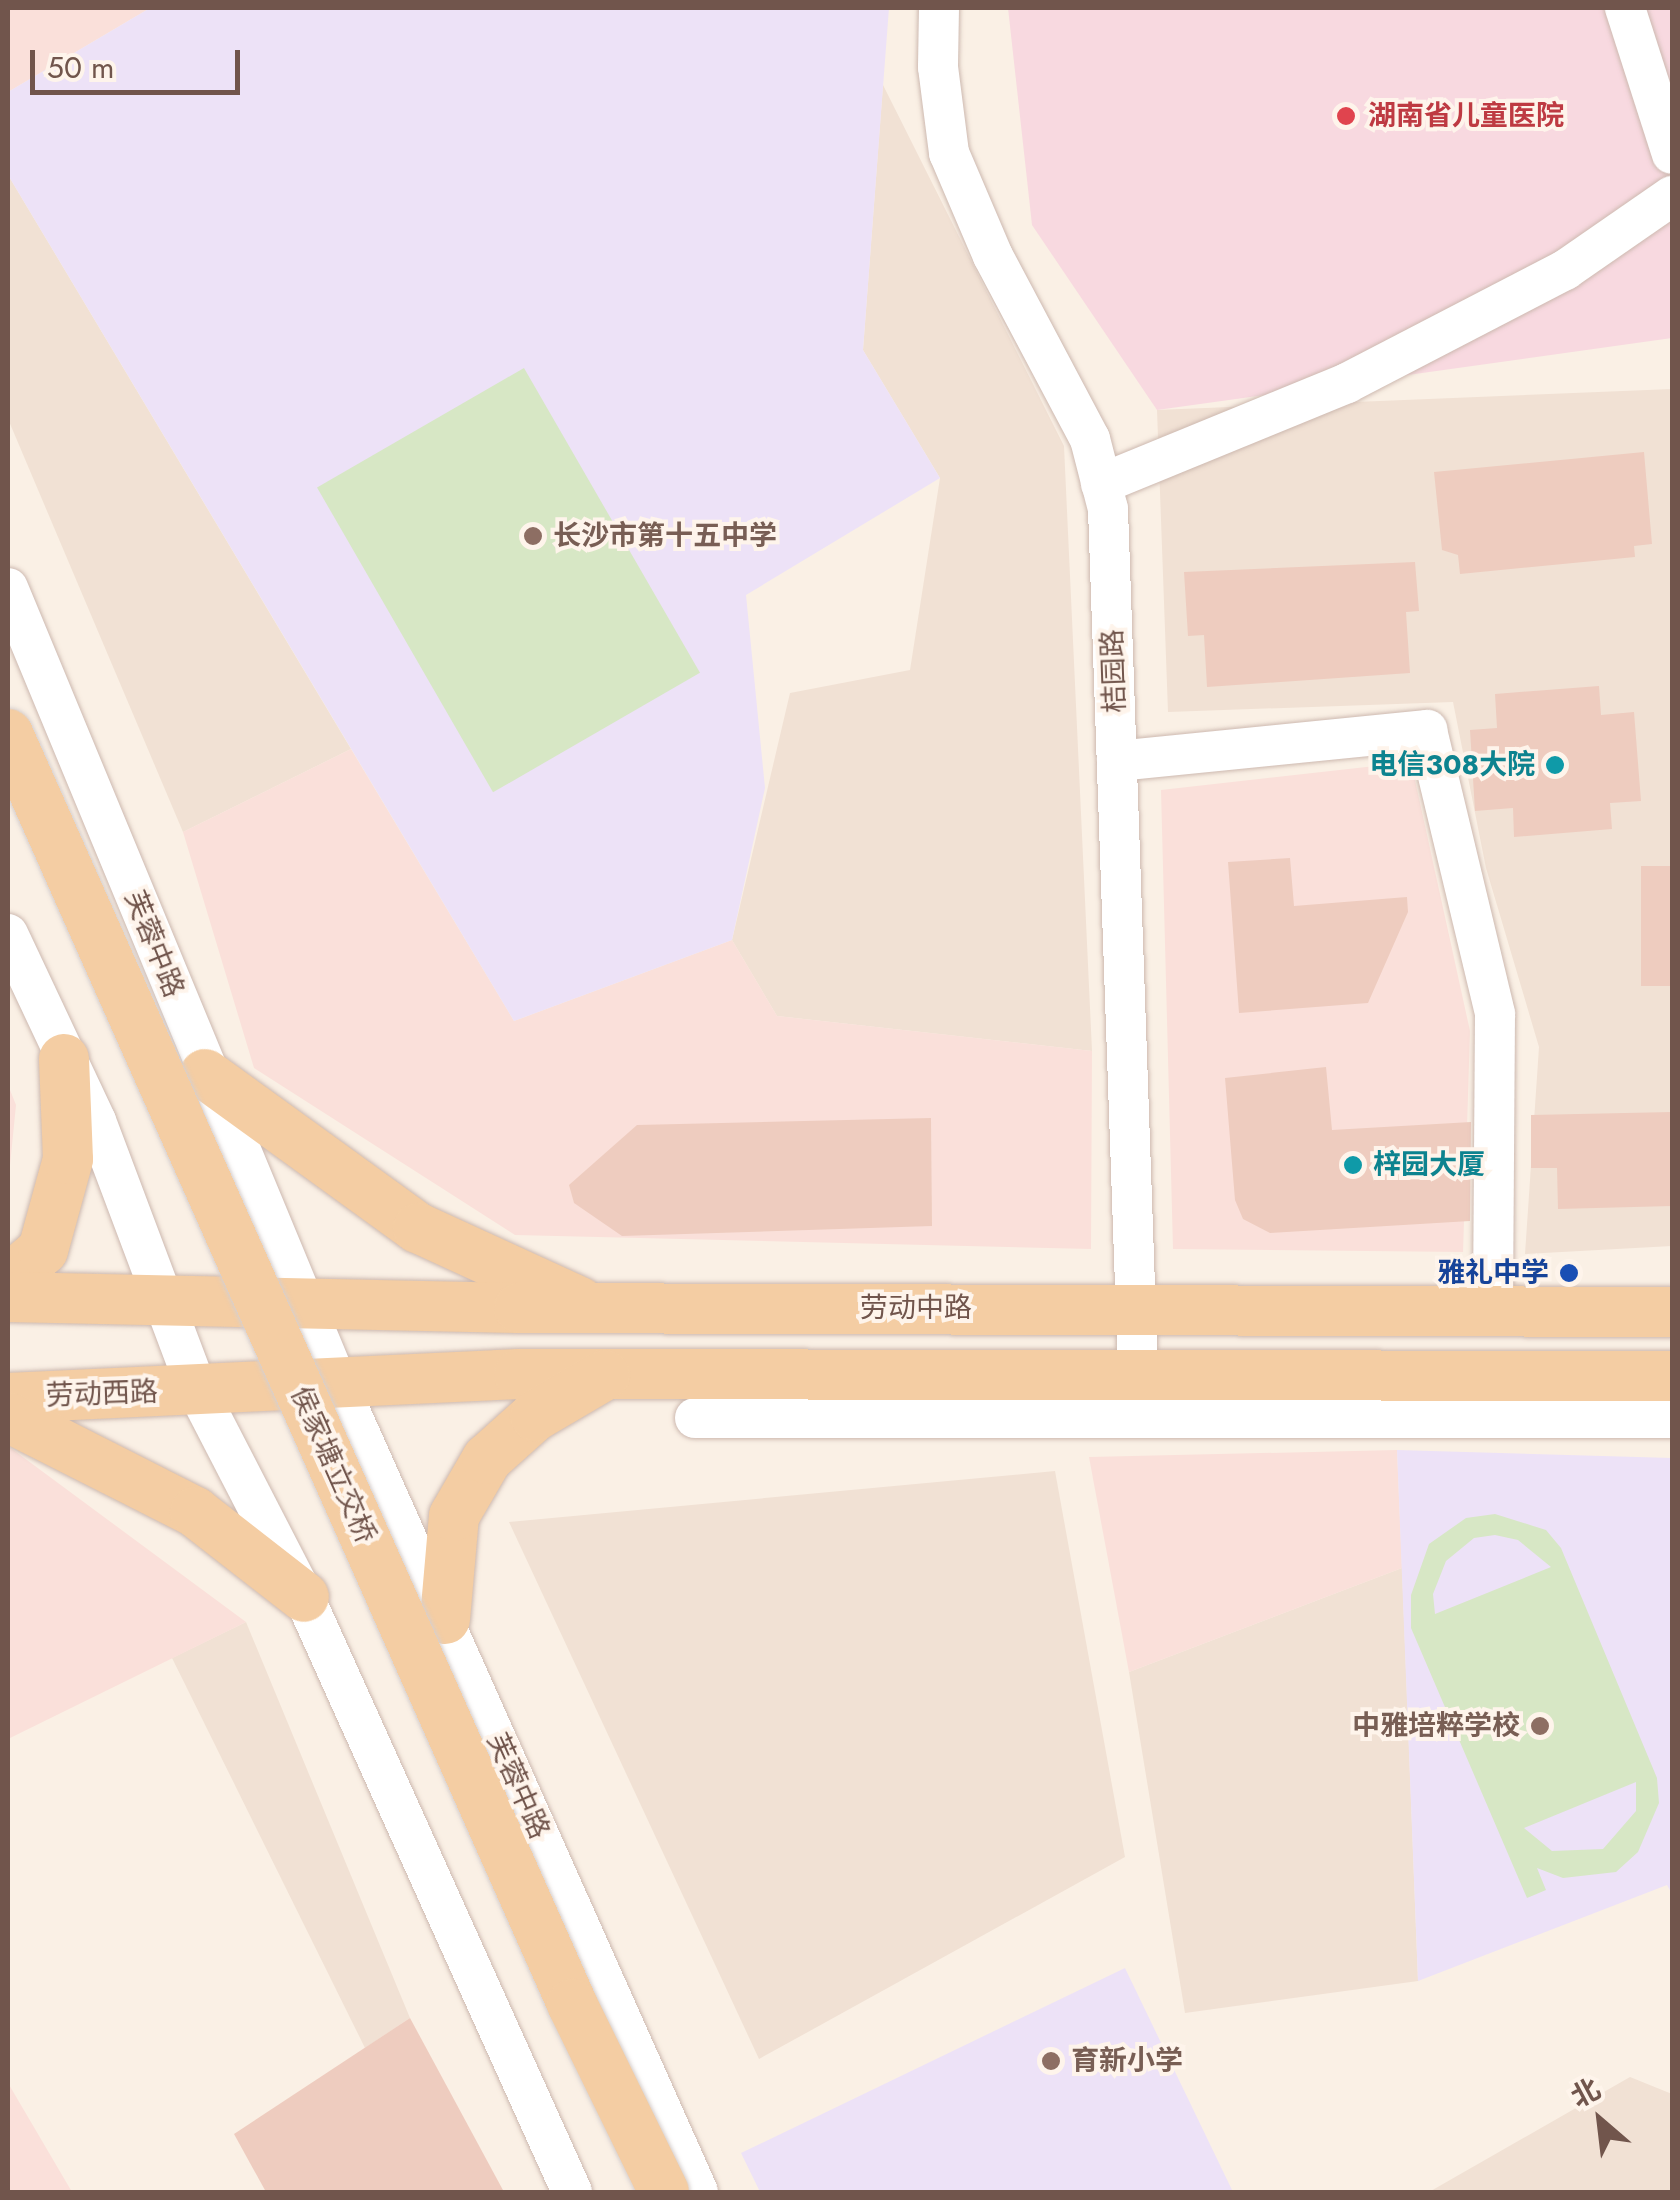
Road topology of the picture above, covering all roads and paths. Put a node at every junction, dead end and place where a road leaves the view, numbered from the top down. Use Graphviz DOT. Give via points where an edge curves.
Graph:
graph roads {
  1 [pos="939,8"];
  2 [pos="1625,8"];
  3 [pos="1672,154"];
  4 [pos="1672,196"];
  5 [pos="1102,484"];
  6 [pos="8,588"];
  7 [pos="8,734"];
  8 [pos="1117,760"];
  9 [pos="8,813"];
  10 [pos="8,934"];
  11 [pos="64,1058"];
  12 [pos="205,1074"];
  13 [pos="8,1280"];
  14 [pos="8,1297"];
  15 [pos="159,1300"];
  16 [pos="302,1300"];
  17 [pos="594,1308"];
  18 [pos="1137,1308"];
  19 [pos="1494,1311"];
  20 [pos="1672,1312"];
  21 [pos="1138,1371"];
  22 [pos="607,1374"];
  23 [pos="1672,1376"];
  24 [pos="336,1380"];
  25 [pos="197,1390"];
  26 [pos="8,1398"];
  27 [pos="8,1417"];
  28 [pos="695,1418"];
  29 [pos="1672,1418"];
  30 [pos="304,1597"];
  31 [pos="445,1618"];
  32 [pos="572,2192"];
  33 [pos="631,2192"];
  34 [pos="664,2192"];
  35 [pos="698,2192"];
  1 -- 5 [label="street, 桔园路" via="948,153 1090,439"];
  2 -- 3 [label="street"];
  4 -- 5 [label="street" via="1565,270 1347,384"];
  5 -- 8 [label="street, 桔园路"];
  6 -- 12 [label="street, 芙蓉中路"];
  7 -- 34 [label="main road, 侯家塘立交桥, bridge" via="564,1987"];
  8 -- 18 [label="street, 桔园路"];
  8 -- 19 [label="street" via="1427,730 1496,1014"];
  9 -- 33 [label="main road, 侯家塘立交桥" via="544,2016"];
  10 -- 11 [label="street"];
  11 -- 13 [label="main road" via="68,1159 42,1250"];
  11 -- 15 [label="street" via="96,1121"];
  12 -- 16 [label="street, 芙蓉中路"];
  12 -- 17 [label="main road" via="418,1228"];
  14 -- 15 [label="main road"];
  15 -- 16 [label="main road, 劳动中路"];
  15 -- 25 [label="street"];
  16 -- 17 [label="main road, 劳动中路"];
  16 -- 24 [label="street, 芙蓉中路"];
  17 -- 18 [label="main road, 劳动中路"];
  18 -- 19 [label="main road, 劳动中路"];
  18 -- 21 [label="street, 桔园路"];
  19 -- 20 [label="main road, 劳动中路"];
  21 -- 22 [label="main road"];
  21 -- 23 [label="main road"];
  22 -- 24 [label="main road"];
  22 -- 31 [label="main road" via="535,1416 488,1459 454,1516"];
  24 -- 25 [label="main road"];
  24 -- 31 [label="street, 芙蓉中路"];
  25 -- 26 [label="main road, 劳动西路"];
  25 -- 30 [label="street"];
  27 -- 30 [label="main road" via="196,1512"];
  28 -- 29 [label="street"];
  30 -- 32 [label="street"];
  31 -- 35 [label="street, 芙蓉中路"];
}
